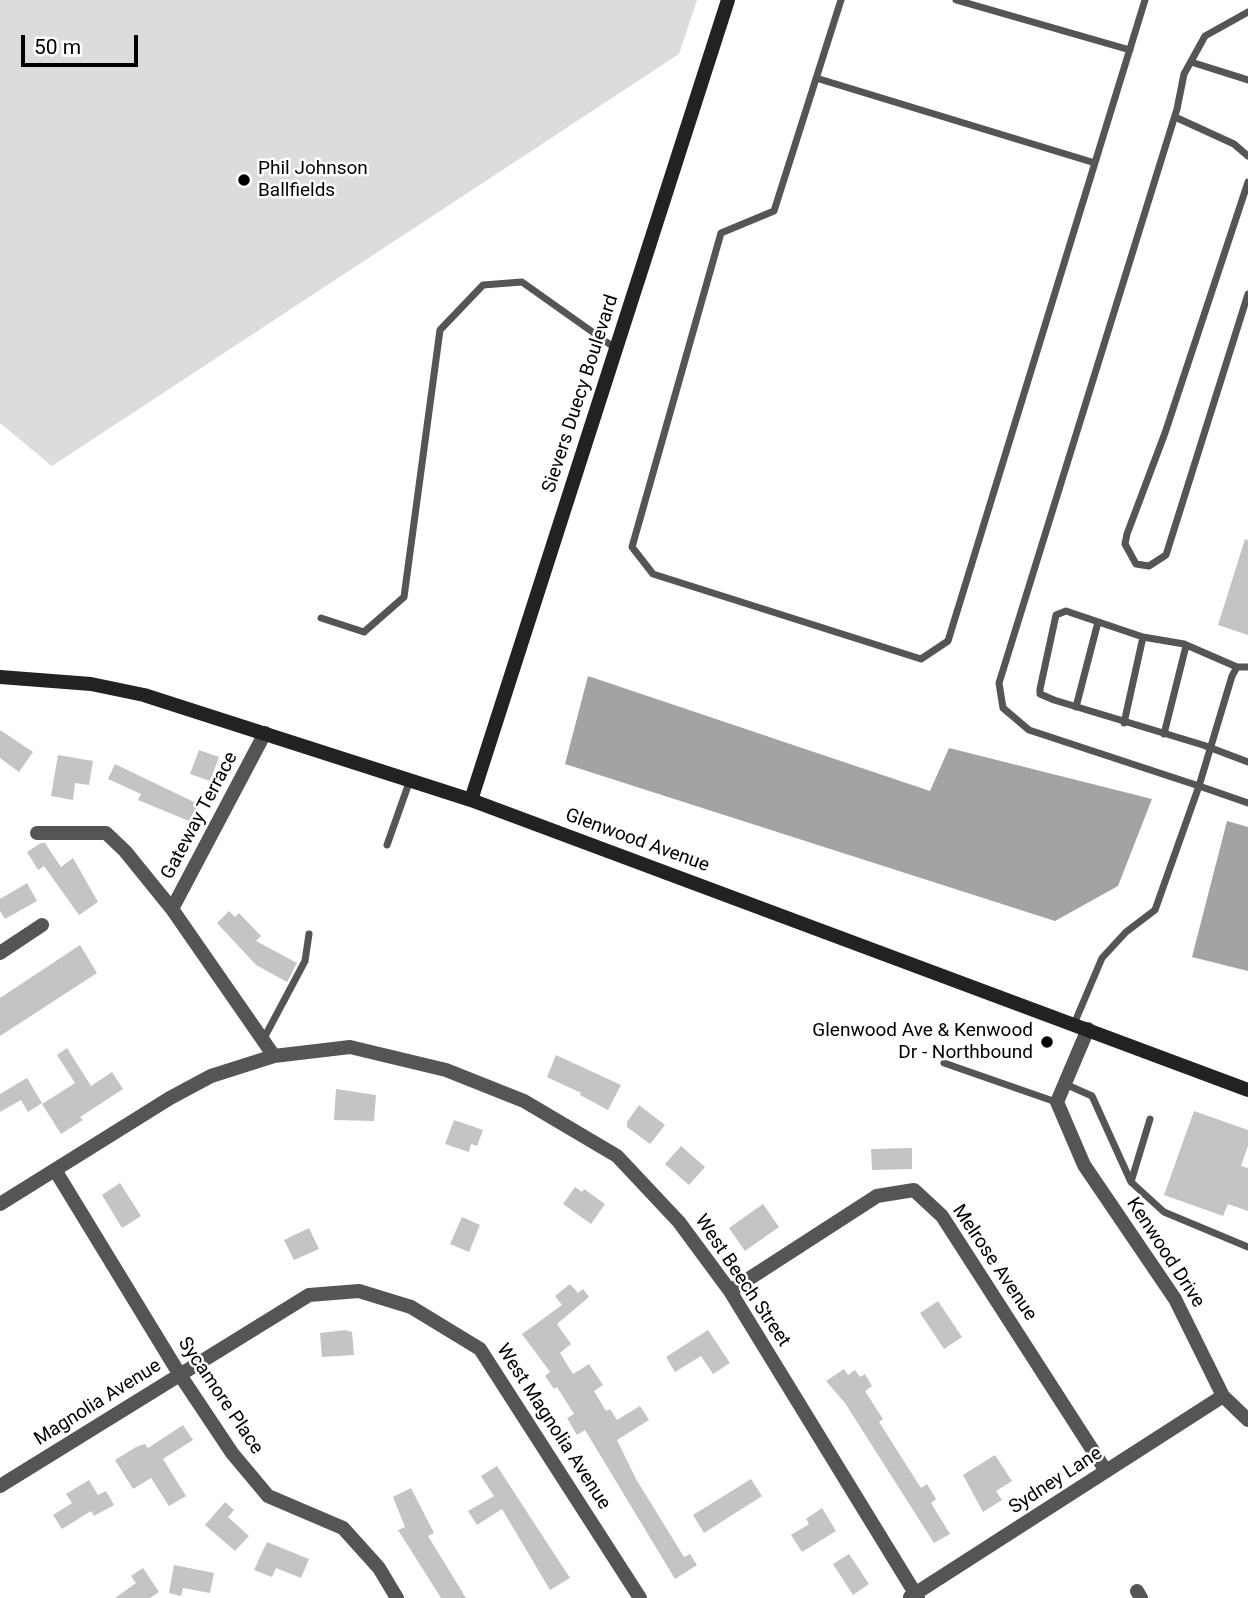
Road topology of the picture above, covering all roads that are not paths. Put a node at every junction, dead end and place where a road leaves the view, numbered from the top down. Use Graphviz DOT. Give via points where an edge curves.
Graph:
graph roads {
  1 [pos="728,0"];
  2 [pos="841,0"];
  3 [pos="956,0"];
  4 [pos="1145,0"];
  5 [pos="1248,12"];
  6 [pos="1130,50"];
  7 [pos="1191,62"];
  8 [pos="816,78"];
  9 [pos="1248,80"];
  10 [pos="1175,117"];
  11 [pos="1248,156"];
  12 [pos="1095,163"];
  13 [pos="1248,182"];
  14 [pos="1248,293"];
  15 [pos="615,348"];
  16 [pos="321,618"];
  17 [pos="1098,622"];
  18 [pos="1143,637"];
  19 [pos="1186,646"];
  20 [pos="1237,667"];
  21 [pos="1248,667"];
  22 [pos="0,677"];
  23 [pos="1076,707"];
  24 [pos="1124,723"];
  25 [pos="265,733"];
  26 [pos="1164,734"];
  27 [pos="1210,749"];
  28 [pos="1248,762"];
  29 [pos="410,780"];
  30 [pos="1199,786"];
  31 [pos="471,800"];
  32 [pos="1248,803"];
  33 [pos="37,833"];
  34 [pos="387,845"];
  35 [pos="173,909"];
  36 [pos="42,925"];
  37 [pos="309,934"];
  38 [pos="0,953"];
  39 [pos="1074,1024"];
  40 [pos="1088,1029"];
  41 [pos="262,1040"];
  42 [pos="274,1056"];
  43 [pos="944,1063"];
  44 [pos="1065,1083"];
  45 [pos="1248,1090"];
  46 [pos="1057,1102"];
  47 [pos="1150,1119"];
  48 [pos="55,1170"];
  49 [pos="1130,1182"];
  50 [pos="0,1205"];
  51 [pos="1248,1247"];
  52 [pos="730,1291"];
  53 [pos="180,1375"];
  54 [pos="1223,1396"];
  55 [pos="1248,1420"];
  56 [pos="1106,1471"];
  57 [pos="0,1486"];
  58 [pos="915,1596"];
  59 [pos="397,1598"];
  60 [pos="639,1598"];
  1 -- 15 [label="street, Sievers Duecy Boulevard"];
  2 -- 8 [label="lane"];
  3 -- 6 [label="lane"];
  4 -- 6 [label="lane"];
  5 -- 7 [label="lane" via="1205,36"];
  6 -- 12 [label="lane"];
  7 -- 9 [label="lane"];
  7 -- 10 [label="lane"];
  8 -- 12 [label="lane"];
  8 -- 12 [label="lane" via="774,211 721,233 632,547 653,574 921,659 948,641"];
  10 -- 11 [label="lane" via="1234,144"];
  10 -- 30 [label="lane" via="999,683 1003,708 1030,730"];
  13 -- 14 [label="lane" via="1127,534 1125,544 1136,564 1149,566 1166,555"];
  15 -- 16 [label="lane" via="522,282 484,285 440,330 404,597 364,632"];
  15 -- 31 [label="street, Sievers Duecy Boulevard"];
  17 -- 18 [label="lane"];
  17 -- 23 [label="lane"];
  17 -- 23 [label="lane" via="1066,611 1056,615 1040,694"];
  18 -- 19 [label="lane"];
  18 -- 24 [label="lane"];
  19 -- 20 [label="lane"];
  19 -- 26 [label="lane"];
  20 -- 21 [label="lane"];
  20 -- 27 [label="lane"];
  22 -- 25 [label="street, Glenwood Avenue" via="90,684 144,695"];
  23 -- 24 [label="lane"];
  24 -- 26 [label="lane"];
  25 -- 29 [label="street, Glenwood Avenue"];
  25 -- 35 [label="street, Gateway Terrace"];
  26 -- 27 [label="lane"];
  27 -- 28 [label="lane"];
  27 -- 30 [label="lane"];
  29 -- 31 [label="street, Glenwood Avenue"];
  29 -- 34 [label="lane"];
  30 -- 32 [label="lane"];
  30 -- 39 [label="lane" via="1155,910 1102,958"];
  31 -- 39 [label="street, Glenwood Avenue"];
  33 -- 35 [label="street" via="106,833"];
  35 -- 41 [label="street, Gateway Terrace"];
  36 -- 38 [label="street"];
  37 -- 41 [label="lane" via="305,961"];
  39 -- 40 [label="street, Glenwood Avenue"];
  40 -- 44 [label="street"];
  40 -- 45 [label="street, Glenwood Avenue"];
  41 -- 42 [label="street, Gateway Terrace"];
  42 -- 48 [label="street, West Beech Street" via="211,1076"];
  42 -- 52 [label="street, West Beech Street" via="350,1047 446,1070 524,1101 617,1156 679,1222"];
  43 -- 46 [label="lane"];
  44 -- 46 [label="street"];
  44 -- 49 [label="lane" via="1092,1096"];
  46 -- 54 [label="street, Kenwood Drive" via="1084,1165 1175,1299"];
  47 -- 49 [label="lane"];
  48 -- 50 [label="street, West Beech Street"];
  48 -- 53 [label="street, Sycamore Place"];
  49 -- 51 [label="lane" via="1164,1212"];
  52 -- 56 [label="street, Melrose Avenue" via="877,1196 914,1190 942,1216"];
  52 -- 58 [label="street, West Beech Street"];
  53 -- 57 [label="street, Magnolia Avenue"];
  53 -- 59 [label="street, Sycamore Place" via="268,1496 343,1528 379,1568"];
  53 -- 60 [label="street, West Magnolia Avenue" via="309,1294 359,1291 411,1307 480,1349"];
  54 -- 55 [label="street, Kenwood Drive"];
  54 -- 56 [label="street, Sydney Lane"];
  56 -- 58 [label="street, Sydney Lane"];
}
